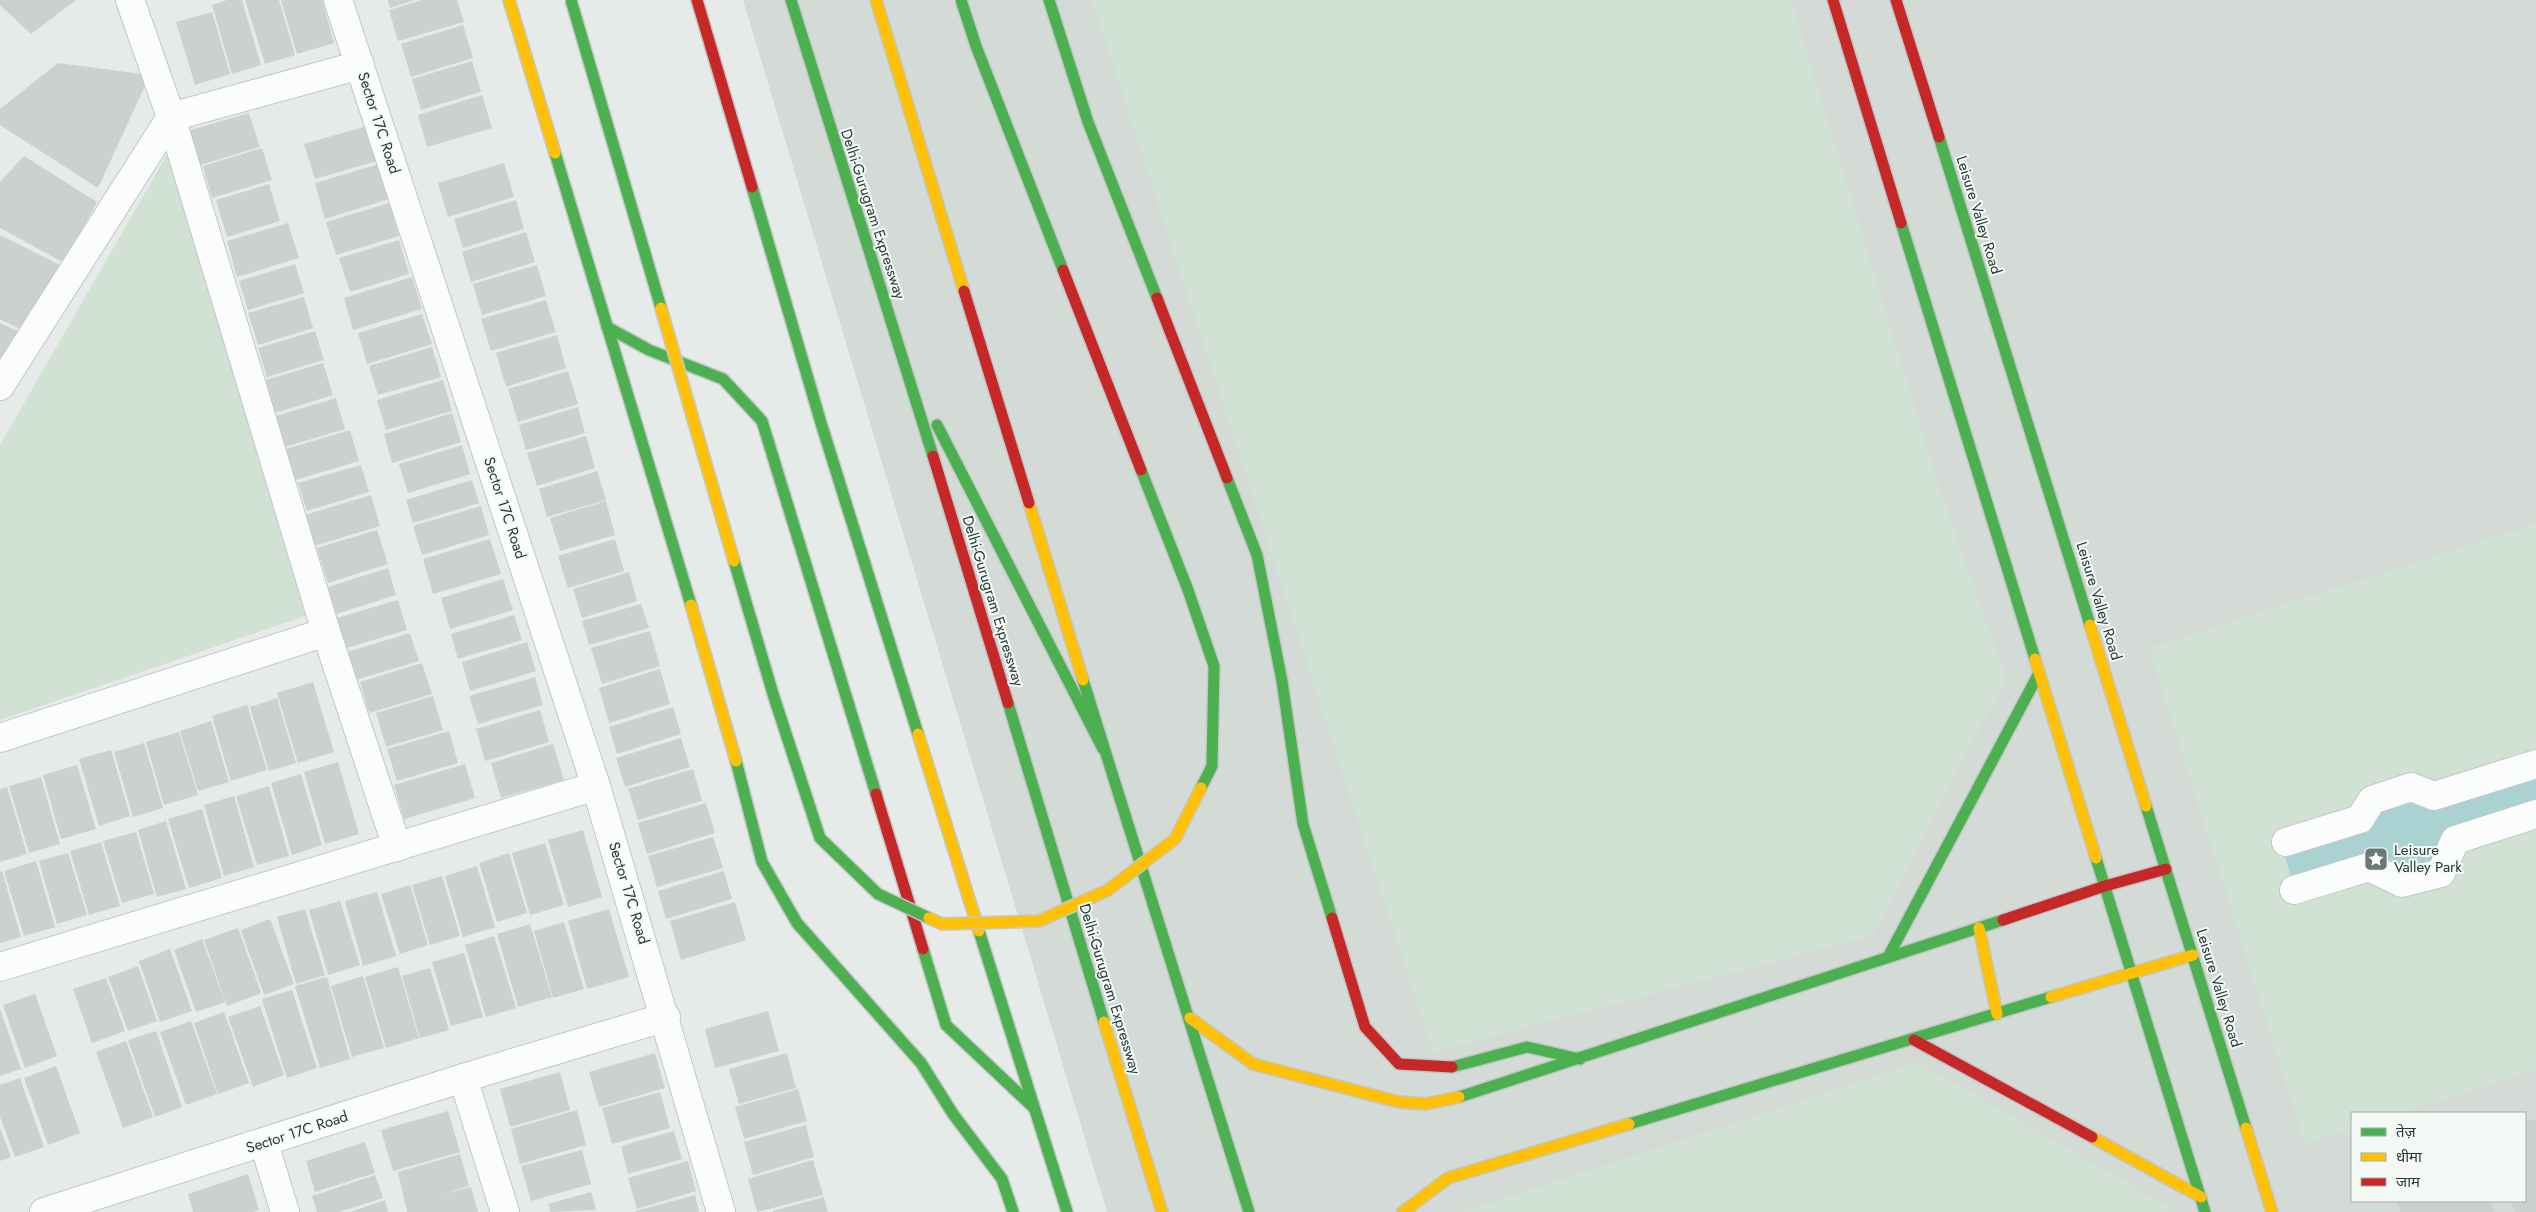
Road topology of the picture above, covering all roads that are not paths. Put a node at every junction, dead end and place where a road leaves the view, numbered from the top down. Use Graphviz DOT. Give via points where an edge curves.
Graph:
graph roads {
  1 [pos="130,0"];
  2 [pos="338,0"];
  3 [pos="509,0"];
  4 [pos="571,0"];
  5 [pos="697,0"];
  6 [pos="791,0"];
  7 [pos="876,0"];
  8 [pos="961,0"];
  9 [pos="1049,0"];
  10 [pos="1833,0"];
  11 [pos="1896,0"];
  12 [pos="360,65"];
  13 [pos="171,117"];
  14 [pos="607,327"];
  15 [pos="905,362"];
  16 [pos="0,386"];
  17 [pos="326,632"];
  18 [pos="2039,673"];
  19 [pos="0,738"];
  20 [pos="1104,749"];
  21 [pos="2536,764"];
  22 [pos="596,786"];
  23 [pos="2536,814"];
  24 [pos="2286,842"];
  25 [pos="397,847"];
  26 [pos="2166,869"];
  27 [pos="2105,886"];
  28 [pos="2294,890"];
  29 [pos="1979,928"];
  30 [pos="2193,955"];
  31 [pos="1888,957"];
  32 [pos="0,968"];
  33 [pos="2131,972"];
  34 [pos="1998,1014"];
  35 [pos="666,1017"];
  36 [pos="1190,1018"];
  37 [pos="1914,1040"];
  38 [pos="1580,1059"];
  39 [pos="463,1078"];
  40 [pos="1034,1108"];
  41 [pos="264,1143"];
  42 [pos="2201,1197"];
  43 [pos="44,1212"];
  44 [pos="285,1212"];
  45 [pos="504,1212"];
  46 [pos="721,1212"];
  47 [pos="1013,1212"];
  48 [pos="1067,1212"];
  49 [pos="1162,1212"];
  50 [pos="1249,1212"];
  51 [pos="1403,1212"];
  52 [pos="2205,1212"];
  53 [pos="2272,1212"];
  1 -- 13 [label="street"];
  2 -- 12 [label="street, Sector 17C Road"];
  3 -- 14 [label="main road"];
  4 -- 8 [label="main road, bridge" via="770,684 820,838 878,894 942,924 1039,921 1108,890 1175,839 1212,766 1214,666 1188,590 976,46"];
  5 -- 40 [label="main road" via="821,423"];
  6 -- 15 [label="main road, Delhi-Gurugram Expressway"];
  7 -- 20 [label="main road"];
  9 -- 38 [label="main road" via="1088,122 1257,555 1282,681 1303,824 1365,1027 1399,1064 1449,1068 1527,1047"];
  10 -- 18 [label="main road"];
  11 -- 26 [label="main road, Leisure Valley Road"];
  12 -- 13 [label="street"];
  12 -- 22 [label="street, Sector 17C Road"];
  13 -- 16 [label="street"];
  13 -- 17 [label="street"];
  14 -- 40 [label="main road" via="649,350 723,379 762,422 946,1025"];
  14 -- 47 [label="main road" via="726,721 762,862 797,923 921,1063 953,1114 1002,1178"];
  15 -- 20 [label="main road"];
  15 -- 49 [label="main road, Delhi-Gurugram Expressway"];
  17 -- 19 [label="street"];
  17 -- 25 [label="street"];
  18 -- 27 [label="main road"];
  18 -- 31 [label="main road"];
  20 -- 36 [label="main road"];
  21 -- 24 [label="street" via="2434,796 2411,787 2372,800 2360,819"];
  22 -- 25 [label="street"];
  22 -- 35 [label="street, Sector 17C Road"];
  23 -- 28 [label="street" via="2455,840 2441,873 2402,883 2369,866"];
  25 -- 32 [label="street"];
  26 -- 27 [label="main road"];
  26 -- 30 [label="main road, Leisure Valley Road"];
  27 -- 29 [label="main road"];
  27 -- 33 [label="main road"];
  29 -- 31 [label="main road"];
  29 -- 34 [label="main road"];
  30 -- 33 [label="main road"];
  30 -- 53 [label="main road, Leisure Valley Road"];
  31 -- 38 [label="main road"];
  33 -- 34 [label="main road"];
  33 -- 42 [label="main road"];
  34 -- 37 [label="main road"];
  35 -- 39 [label="street, Sector 17C Road"];
  35 -- 46 [label="street, Sector 17C Road"];
  36 -- 38 [label="main road" via="1253,1064 1399,1102 1426,1104 1470,1095"];
  36 -- 50 [label="main road"];
  37 -- 42 [label="main road"];
  37 -- 51 [label="main road" via="1448,1178"];
  39 -- 41 [label="street, Sector 17C Road"];
  39 -- 45 [label="street"];
  40 -- 48 [label="main road"];
  41 -- 43 [label="street, Sector 17C Road"];
  41 -- 44 [label="street"];
  42 -- 52 [label="main road"];
}
